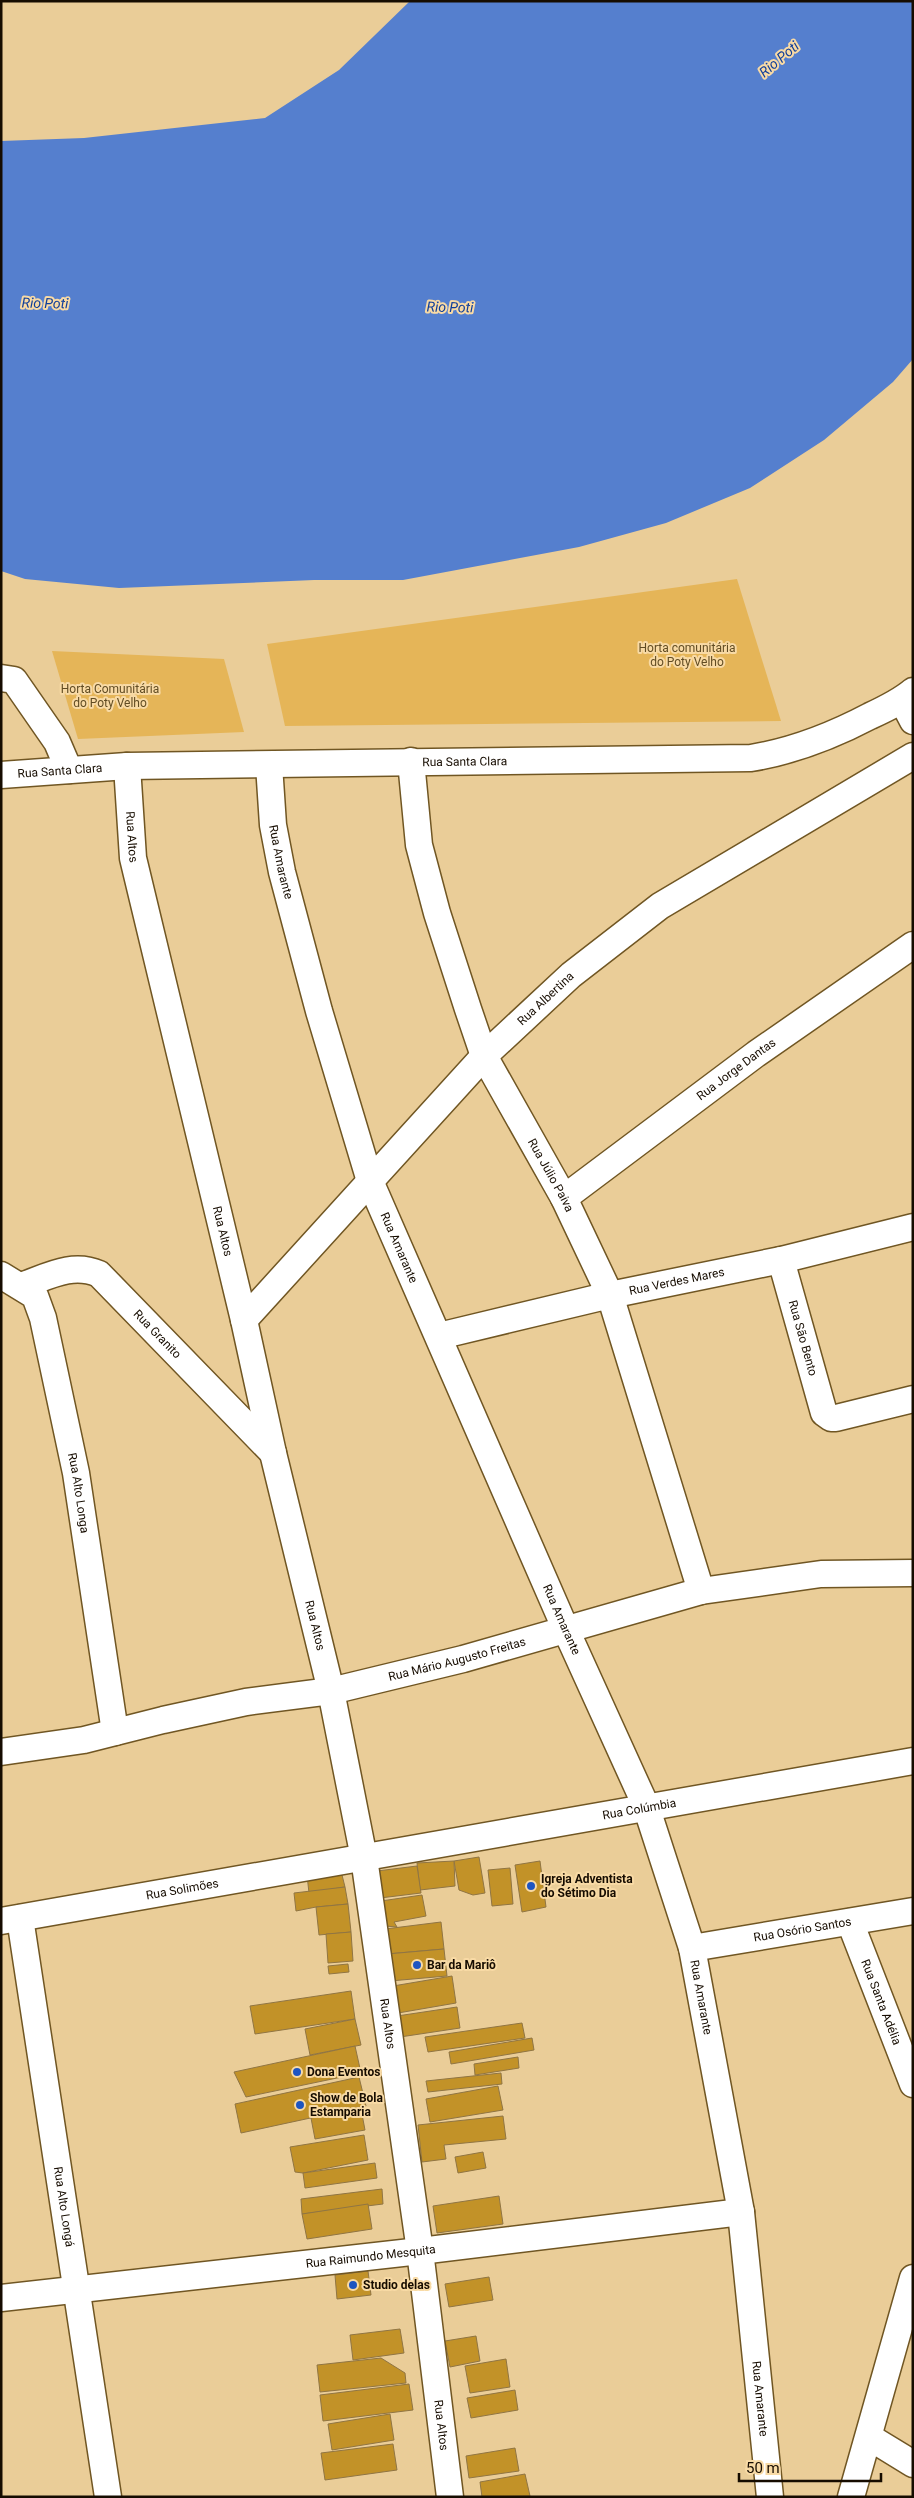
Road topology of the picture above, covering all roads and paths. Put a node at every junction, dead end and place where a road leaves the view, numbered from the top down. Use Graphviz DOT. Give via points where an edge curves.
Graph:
graph roads {
  1 [pos="1,678"];
  2 [pos="909,704"];
  3 [pos="913,756"];
  4 [pos="411,761"];
  5 [pos="269,764"];
  6 [pos="127,766"];
  7 [pos="69,770"];
  8 [pos="1,775"];
  9 [pos="913,946"];
  10 [pos="484,1056"];
  11 [pos="370,1181"];
  12 [pos="564,1198"];
  13 [pos="913,1227"];
  14 [pos="782,1260"];
  15 [pos="11,1281"];
  16 [pos="610,1295"];
  17 [pos="244,1320"];
  18 [pos="439,1336"];
  19 [pos="913,1399"];
  20 [pos="273,1452"];
  21 [pos="913,1573"];
  22 [pos="701,1591"];
  23 [pos="566,1630"];
  24 [pos="331,1691"];
  25 [pos="115,1732"];
  26 [pos="1,1752"];
  27 [pos="913,1760"];
  28 [pos="646,1806"];
  29 [pos="364,1858"];
  30 [pos="913,1911"];
  31 [pos="11,1920"];
  32 [pos="850,1922"];
  33 [pos="692,1948"];
  34 [pos="913,2084"];
  35 [pos="742,2212"];
  36 [pos="420,2252"];
  37 [pos="76,2289"];
  38 [pos="911,2295"];
  39 [pos="1,2298"];
  40 [pos="868,2437"];
  41 [pos="913,2464"];
  42 [pos="108,2497"];
  43 [pos="450,2497"];
  44 [pos="770,2497"];
  45 [pos="850,2497"];
  1 -- 7 [label="street" via="14,680 57,742"];
  2 -- 4 [label="street, Rua Santa Clara" via="816,741 751,758 708,761"];
  3 -- 10 [label="street, Rua Albertina" via="660,906 571,975"];
  4 -- 5 [label="street, Rua Santa Clara"];
  4 -- 10 [label="street, Rua Júlio Paiva" via="419,846 437,913"];
  5 -- 6 [label="street, Rua Santa Clara"];
  5 -- 11 [label="street, Rua Amarante" via="273,825 282,872"];
  6 -- 7 [label="street, Rua Santa Clara"];
  6 -- 17 [label="street, Rua Altos" via="133,858"];
  7 -- 8 [label="street, Rua Santa Clara"];
  9 -- 12 [label="street, Rua Jorge Dantas" via="756,1054"];
  10 -- 11 [label="street, Rua Albertina"];
  10 -- 12 [label="street, Rua Júlio Paiva"];
  11 -- 17 [label="street, Rua Albertina"];
  11 -- 18 [label="street, Rua Amarante"];
  12 -- 16 [label="street, Rua Júlio Paiva"];
  13 -- 14 [label="street, Rua Verdes Mares"];
  14 -- 16 [label="street, Rua Verdes Mares"];
  14 -- 19 [label="street, Rua São Bento" via="821,1409 826,1416 836,1418"];
  15 -- 20 [label="street, Rua Granito" via="71,1268 99,1274"];
  15 -- 25 [label="street, Rua Alto Longa" via="35,1296 40,1305 76,1473"];
  16 -- 18 [label="street, Rua Verdes Mares"];
  16 -- 22 [label="street, Rua Júlio Paiva"];
  17 -- 20 [label="street, Rua Altos"];
  18 -- 23 [label="street, Rua Amarante"];
  20 -- 24 [label="street, Rua Altos"];
  21 -- 22 [label="street, Rua Mário Augusto Freitas" via="821,1574"];
  22 -- 23 [label="street, Rua Mário Augusto Freitas"];
  23 -- 24 [label="street, Rua Mário Augusto Freitas"];
  23 -- 28 [label="street, Rua Amarante"];
  24 -- 25 [label="street, Rua Mário Augusto Freitas" via="202,1710"];
  24 -- 29 [label="street, Rua Altos"];
  25 -- 26 [label="street, Rua Mário Augusto Freitas" via="84,1740"];
  27 -- 28 [label="street, Rua Colúmbia"];
  28 -- 29 [label="street, Rua Colúmbia"];
  28 -- 33 [label="street, Rua Amarante"];
  29 -- 31 [label="street, Rua Solimões"];
  29 -- 36 [label="street, Rua Altos"];
  30 -- 32 [label="street, Rua Osório Santos"];
  31 -- 37 [label="street, Rua Alto Longá"];
  32 -- 33 [label="street, Rua Osório Santos"];
  32 -- 34 [label="street, Rua Santa Adélia"];
  33 -- 35 [label="street, Rua Amarante"];
  35 -- 36 [label="street, Rua Raimundo Mesquita"];
  35 -- 44 [label="street, Rua Amarante"];
  36 -- 37 [label="street, Rua Raimundo Mesquita"];
  36 -- 43 [label="street, Rua Altos"];
  37 -- 39 [label="street, Rua Raimundo Mesquita"];
  37 -- 42 [label="street, Rua Alto Longá"];
  38 -- 40 [label="street"];
  40 -- 41 [label="street"];
  40 -- 45 [label="street"];
}
